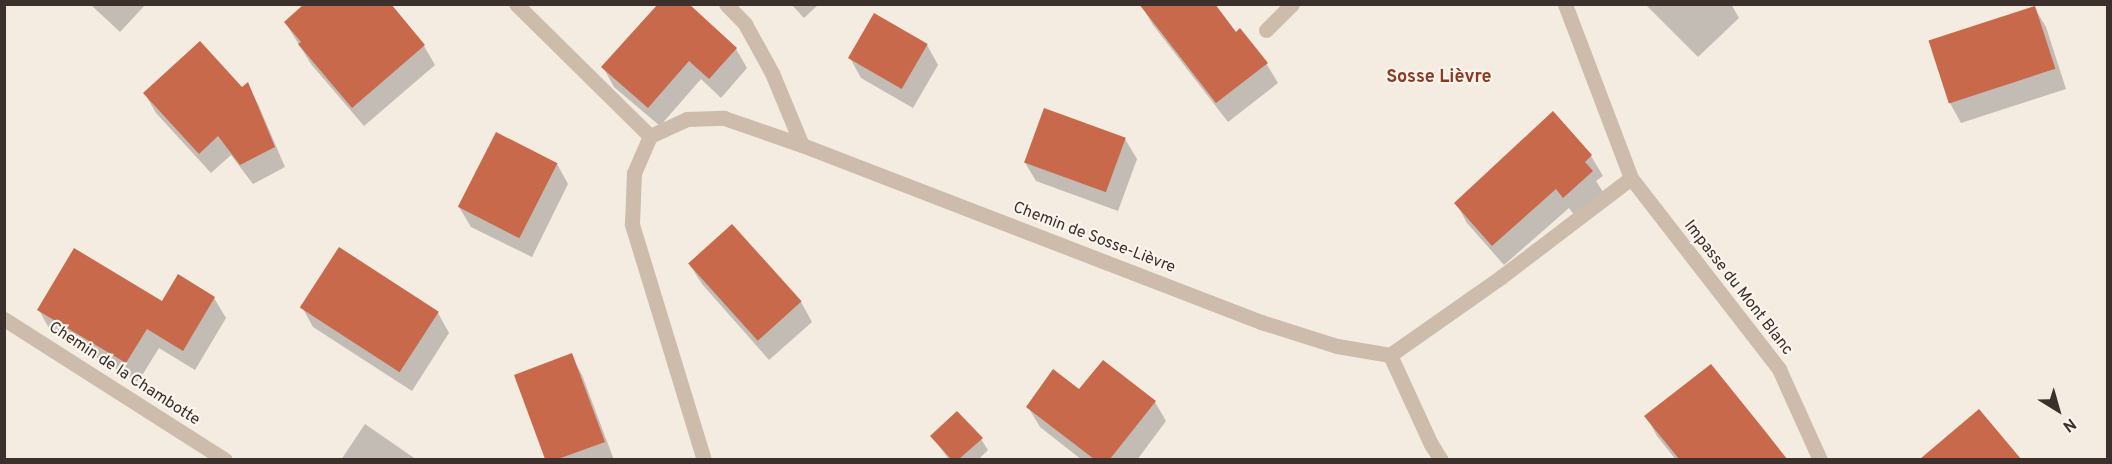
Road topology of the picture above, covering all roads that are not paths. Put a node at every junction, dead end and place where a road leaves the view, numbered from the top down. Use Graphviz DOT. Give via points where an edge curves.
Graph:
graph roads {
  1 [pos="516,4"];
  2 [pos="726,4"];
  3 [pos="1292,4"];
  4 [pos="1565,4"];
  5 [pos="1266,30"];
  6 [pos="650,136"];
  7 [pos="802,145"];
  8 [pos="1631,178"];
  9 [pos="4,319"];
  10 [pos="1390,355"];
  11 [pos="225,459"];
  12 [pos="704,459"];
  13 [pos="1441,459"];
  14 [pos="1820,459"];
  1 -- 6 [label="street"];
  2 -- 7 [label="street" via="745,24 772,74"];
  3 -- 5 [label="street"];
  4 -- 8 [label="street"];
  6 -- 7 [label="street, Chemin de Sosse-Lièvre" via="687,119 723,118"];
  6 -- 12 [label="street" via="634,173 632,224"];
  7 -- 10 [label="street, Chemin de Sosse-Lièvre" via="1261,322 1337,346"];
  8 -- 10 [label="street"];
  8 -- 14 [label="street, Impasse du Mont Blanc" via="1779,369"];
  9 -- 11 [label="street, Chemin de la Chambotte"];
  10 -- 13 [label="street"];
}
